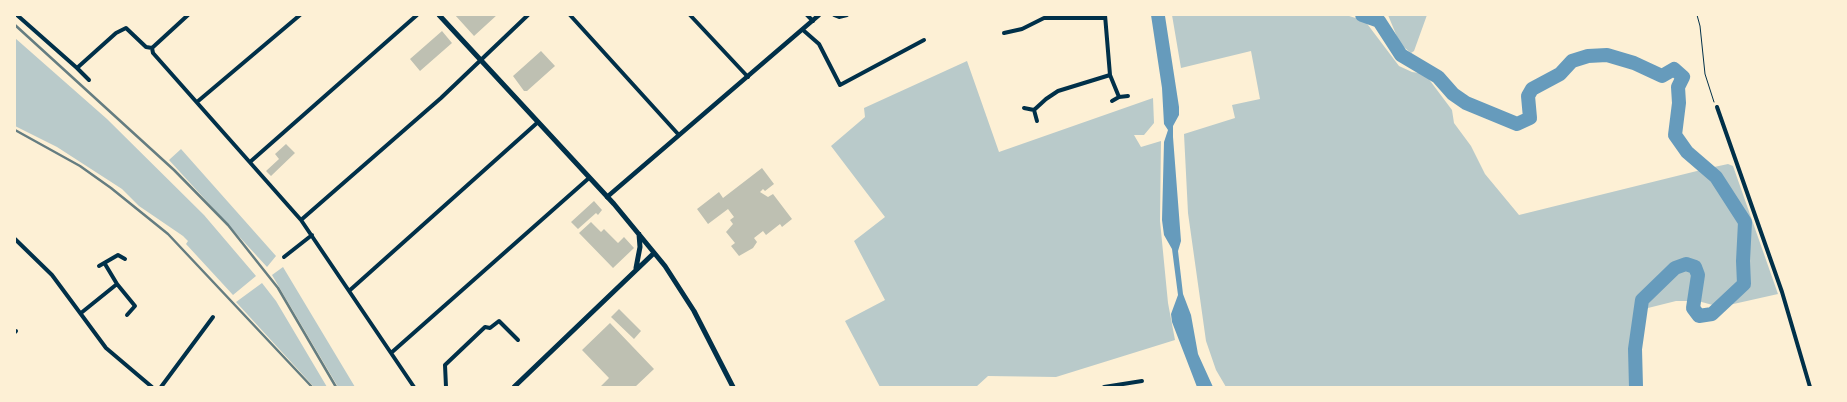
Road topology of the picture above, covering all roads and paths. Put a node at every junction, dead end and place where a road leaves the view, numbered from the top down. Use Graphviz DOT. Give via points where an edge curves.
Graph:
graph roads {
  1 [pos="17,15"];
  2 [pos="188,15"];
  3 [pos="300,15"];
  4 [pos="417,15"];
  5 [pos="439,15"];
  6 [pos="528,15"];
  7 [pos="570,15"];
  8 [pos="690,15"];
  9 [pos="807,15"];
  10 [pos="819,15"];
  11 [pos="834,15"];
  12 [pos="847,15"];
  13 [pos="1697,15"];
  14 [pos="1105,16"];
  15 [pos="812,21"];
  16 [pos="803,30"];
  17 [pos="1004,33"];
  18 [pos="924,40"];
  19 [pos="152,48"];
  20 [pos="480,61"];
  21 [pos="77,68"];
  22 [pos="1110,75"];
  23 [pos="748,77"];
  24 [pos="89,80"];
  25 [pos="1128,96"];
  26 [pos="1119,97"];
  27 [pos="1112,101"];
  28 [pos="197,102"];
  29 [pos="1717,107"];
  30 [pos="1024,108"];
  31 [pos="1034,110"];
  32 [pos="1037,121"];
  33 [pos="536,122"];
  34 [pos="678,134"];
  35 [pos="250,162"];
  36 [pos="589,178"];
  37 [pos="606,197"];
  38 [pos="301,220"];
  39 [pos="638,232"];
  40 [pos="312,235"];
  41 [pos="15,239"];
  42 [pos="654,253"];
  43 [pos="284,257"];
  44 [pos="125,259"];
  45 [pos="105,264"];
  46 [pos="99,266"];
  47 [pos="636,269"];
  48 [pos="117,284"];
  49 [pos="349,291"];
  50 [pos="81,313"];
  51 [pos="127,315"];
  52 [pos="213,318"];
  53 [pos="518,340"];
  54 [pos="391,353"];
  55 [pos="1142,381"];
  56 [pos="152,387"];
  57 [pos="161,387"];
  58 [pos="414,387"];
  59 [pos="446,387"];
  60 [pos="514,387"];
  61 [pos="733,387"];
  62 [pos="1104,387"];
  63 [pos="1810,387"];
  1 -- 21 [label="street"];
  2 -- 19 [label="street"];
  3 -- 28 [label="street"];
  4 -- 35 [label="street"];
  5 -- 20 [label="main road"];
  6 -- 20 [label="street"];
  7 -- 34 [label="street"];
  8 -- 23 [label="street"];
  9 -- 15 [label="street"];
  10 -- 15 [label="street"];
  11 -- 12 [label="street"];
  13 -- 29 [label="path" via="1705,74"];
  14 -- 17 [label="street" via="1044,18 1022,29"];
  14 -- 22 [label="street"];
  15 -- 16 [label="street"];
  16 -- 18 [label="street" via="819,44 840,85"];
  16 -- 23 [label="street"];
  19 -- 21 [label="street" via="146,47 126,28"];
  19 -- 28 [label="street"];
  20 -- 33 [label="main road"];
  20 -- 38 [label="street"];
  21 -- 24 [label="street"];
  22 -- 26 [label="street"];
  22 -- 31 [label="street" via="1058,91"];
  23 -- 34 [label="street"];
  25 -- 26 [label="street"];
  26 -- 27 [label="street"];
  28 -- 35 [label="street"];
  29 -- 63 [label="street" via="1782,292"];
  30 -- 31 [label="street"];
  31 -- 32 [label="street"];
  33 -- 36 [label="main road"];
  33 -- 49 [label="street"];
  34 -- 37 [label="street"];
  35 -- 38 [label="street"];
  36 -- 37 [label="main road"];
  36 -- 54 [label="street"];
  37 -- 39 [label="main road"];
  38 -- 40 [label="street"];
  39 -- 42 [label="main road"];
  39 -- 47 [label="main road" via="640,247"];
  40 -- 43 [label="street"];
  40 -- 49 [label="street"];
  41 -- 50 [label="street" via="44,266"];
  42 -- 47 [label="main road"];
  42 -- 61 [label="main road" via="694,311"];
  44 -- 45 [label="street" via="118,255"];
  45 -- 46 [label="street"];
  45 -- 48 [label="street"];
  47 -- 60 [label="main road"];
  48 -- 50 [label="street"];
  48 -- 51 [label="street" via="135,306"];
  49 -- 54 [label="street"];
  50 -- 56 [label="street" via="106,348"];
  52 -- 57 [label="street"];
  53 -- 59 [label="street" via="499,321 490,328 485,327 446,365"];
  54 -- 58 [label="street"];
  55 -- 62 [label="street"];
}
